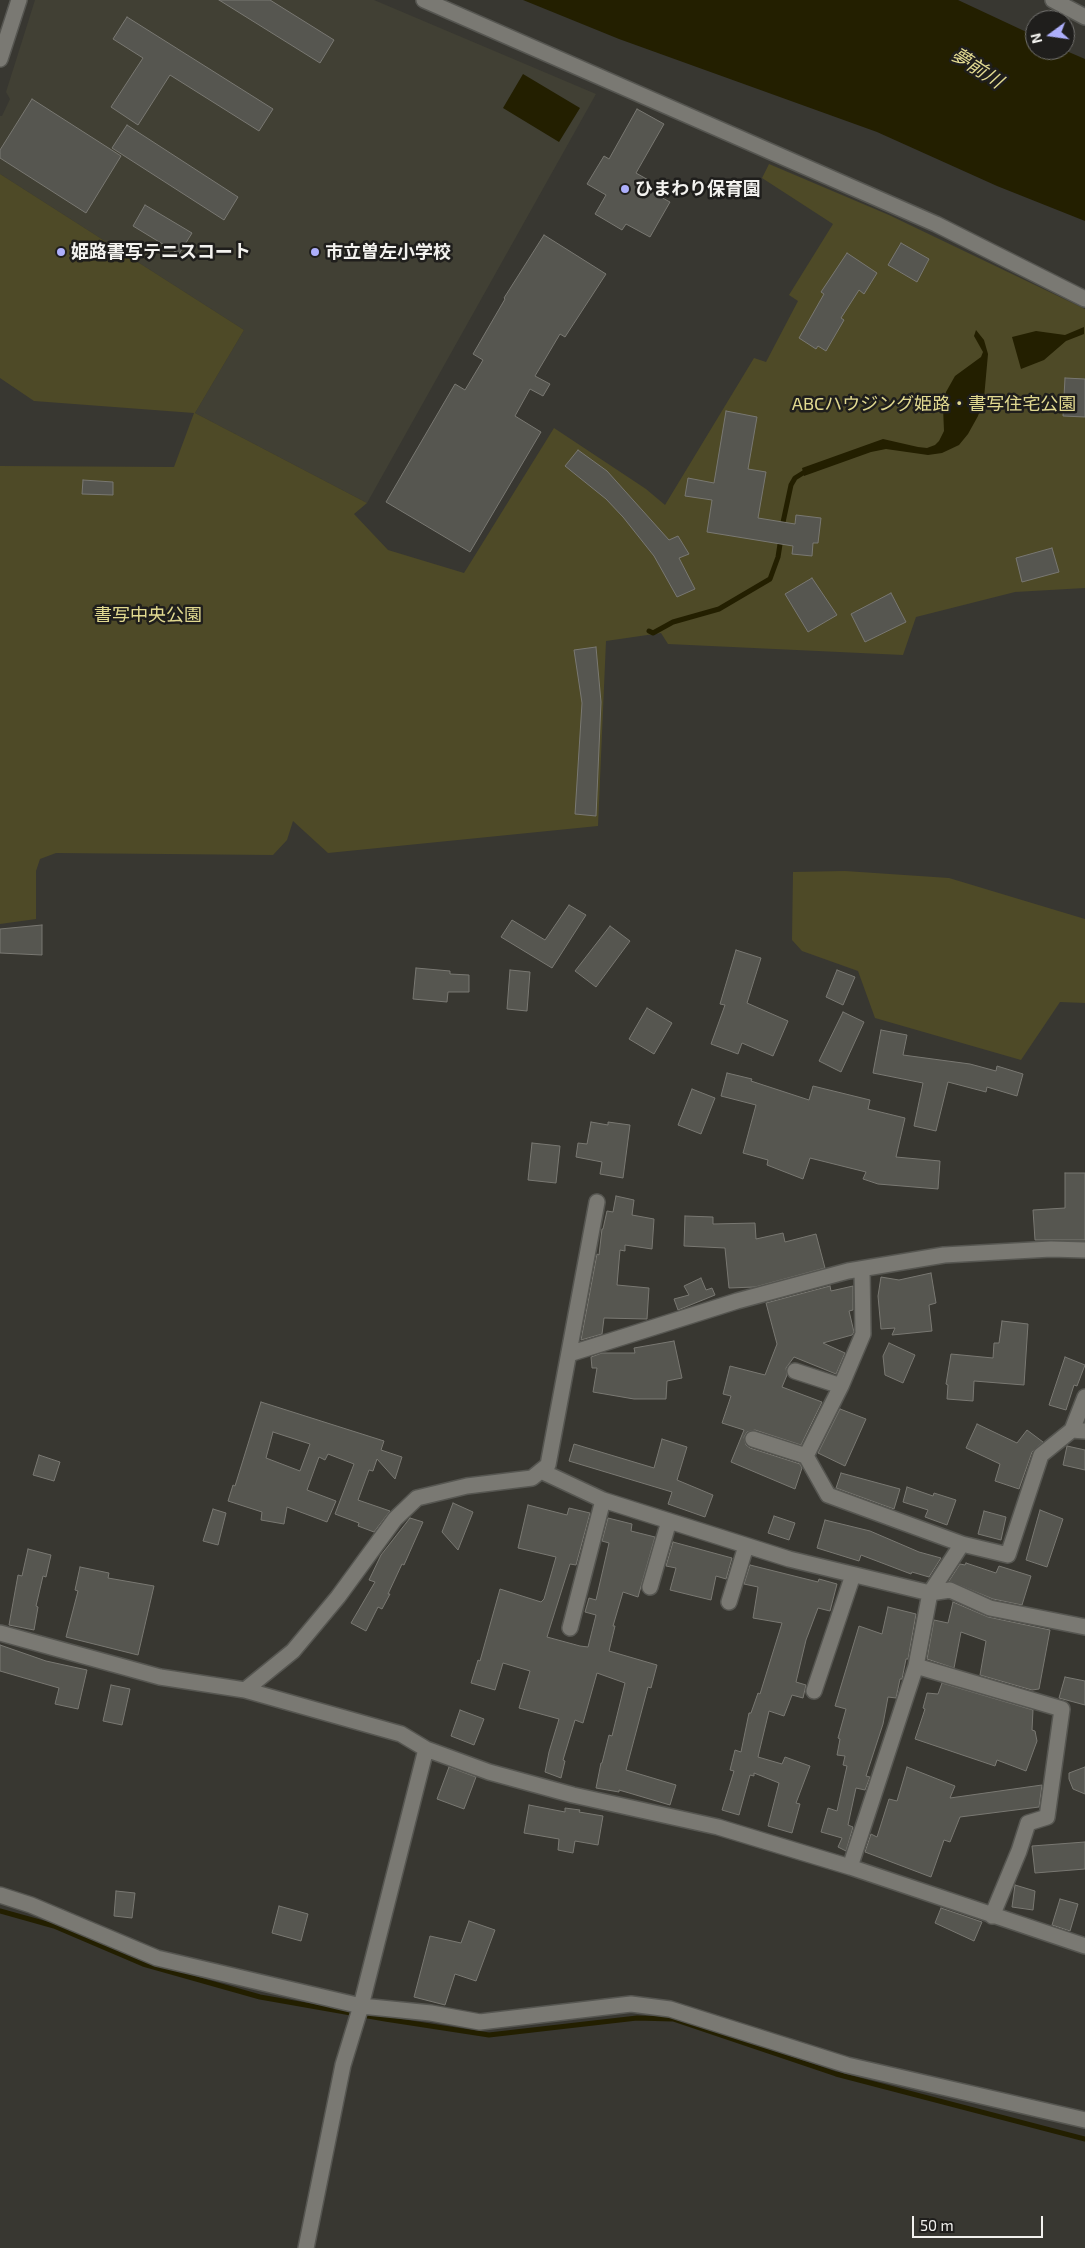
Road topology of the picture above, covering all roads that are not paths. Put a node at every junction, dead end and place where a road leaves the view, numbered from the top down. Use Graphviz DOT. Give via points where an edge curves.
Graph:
graph roads {
  1 [pos="19,0"];
  2 [pos="424,0"];
  3 [pos="1053,0"];
  4 [pos="1085,17"];
  5 [pos="0,59"];
  6 [pos="1085,299"];
  7 [pos="597,1202"];
  8 [pos="1085,1250"];
  9 [pos="862,1269"];
  10 [pos="569,1354"];
  11 [pos="795,1370"];
  12 [pos="841,1386"];
  13 [pos="1085,1397"];
  14 [pos="1078,1430"];
  15 [pos="753,1439"];
  16 [pos="806,1456"];
  17 [pos="541,1471"];
  18 [pos="603,1500"];
  19 [pos="669,1521"];
  20 [pos="962,1544"];
  21 [pos="746,1546"];
  22 [pos="853,1575"];
  23 [pos="650,1587"];
  24 [pos="930,1593"];
  25 [pos="729,1602"];
  26 [pos="1085,1627"];
  27 [pos="570,1628"];
  28 [pos="0,1633"];
  29 [pos="916,1666"];
  30 [pos="245,1690"];
  31 [pos="814,1690"];
  32 [pos="426,1749"];
  33 [pos="850,1867"];
  34 [pos="0,1896"];
  35 [pos="992,1916"];
  36 [pos="1085,1946"];
  37 [pos="361,2006"];
  38 [pos="1085,2120"];
  39 [pos="306,2248"];
  1 -- 5 [label="street"];
  2 -- 6 [label="street" via="936,224"];
  3 -- 4 [label="street"];
  7 -- 10 [label="street"];
  8 -- 9 [label="street" via="944,1255"];
  9 -- 10 [label="street" via="738,1301"];
  9 -- 12 [label="street" via="863,1334"];
  10 -- 17 [label="street" via="548,1466"];
  11 -- 12 [label="street"];
  12 -- 16 [label="street"];
  13 -- 14 [label="street"];
  14 -- 20 [label="street" via="1041,1455 1008,1555"];
  15 -- 16 [label="street"];
  16 -- 20 [label="street" via="828,1496"];
  17 -- 18 [label="street"];
  17 -- 30 [label="street" via="532,1478 467,1486 416,1498 394,1519 294,1651"];
  18 -- 19 [label="street"];
  18 -- 27 [label="street"];
  19 -- 21 [label="street"];
  19 -- 23 [label="street"];
  20 -- 24 [label="street"];
  21 -- 22 [label="street"];
  21 -- 25 [label="street"];
  22 -- 24 [label="street"];
  22 -- 31 [label="street"];
  24 -- 26 [label="street" via="950,1590 990,1608"];
  24 -- 29 [label="street"];
  28 -- 30 [label="street" via="160,1677"];
  29 -- 33 [label="street"];
  29 -- 35 [label="street" via="1062,1710 1047,1817 1028,1823"];
  30 -- 32 [label="street" via="401,1734"];
  32 -- 33 [label="street" via="507,1777 718,1827"];
  32 -- 37 [label="street"];
  33 -- 35 [label="street"];
  34 -- 37 [label="street" via="31,1905 158,1958"];
  35 -- 36 [label="street"];
  37 -- 38 [label="street" via="480,2022 631,2004 670,2009 848,2065"];
  37 -- 39 [label="street" via="342,2066"];
}
